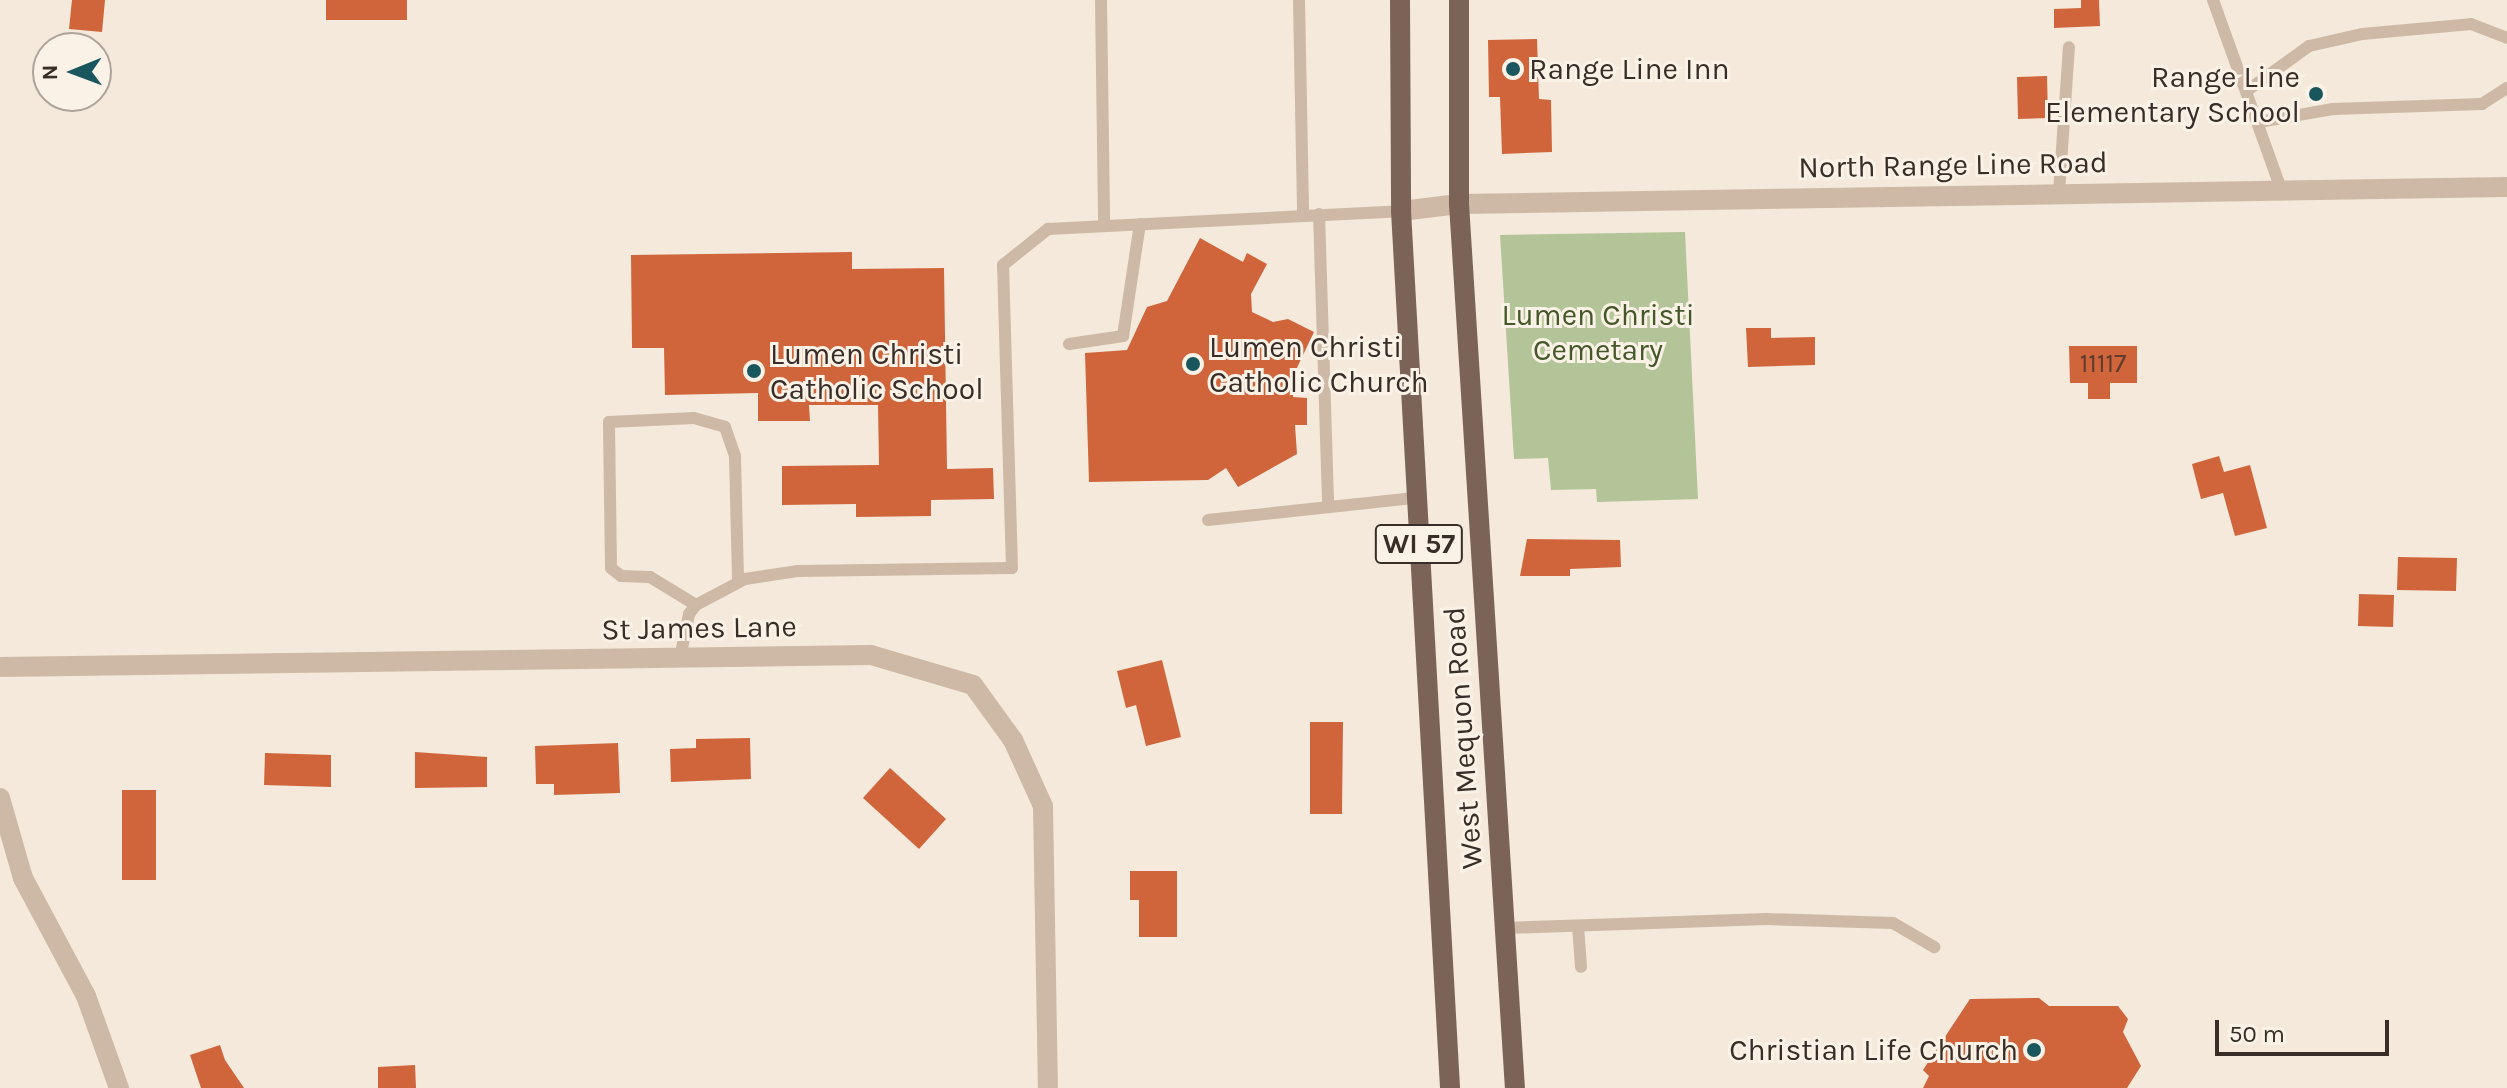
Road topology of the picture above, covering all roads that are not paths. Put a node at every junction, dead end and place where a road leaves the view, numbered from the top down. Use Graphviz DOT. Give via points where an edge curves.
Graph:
graph roads {
  1 [pos="1101,0"];
  2 [pos="1299,0"];
  3 [pos="1400,0"];
  4 [pos="1459,0"];
  5 [pos="2213,0"];
  6 [pos="2507,38"];
  7 [pos="2069,47"];
  8 [pos="2507,88"];
  9 [pos="2248,90"];
  10 [pos="2259,122"];
  11 [pos="2507,187"];
  12 [pos="2281,189"];
  13 [pos="2059,193"];
  14 [pos="1459,204"];
  15 [pos="1401,211"];
  16 [pos="1319,214"];
  17 [pos="1303,216"];
  18 [pos="1140,224"];
  19 [pos="1104,226"];
  20 [pos="1069,344"];
  21 [pos="1415,498"];
  22 [pos="1328,503"];
  23 [pos="1208,520"];
  24 [pos="738,581"];
  25 [pos="696,605"];
  26 [pos="680,658"];
  27 [pos="0,667"];
  28 [pos="0,798"];
  29 [pos="1578,926"];
  30 [pos="1506,928"];
  31 [pos="1934,947"];
  32 [pos="1581,967"];
  33 [pos="119,1088"];
  34 [pos="1048,1088"];
  35 [pos="1450,1088"];
  36 [pos="1515,1088"];
  1 -- 19 [label="lane"];
  2 -- 17 [label="lane"];
  3 -- 15 [label="main road, West Mequon Road / WI 57"];
  4 -- 14 [label="main road, West Mequon Road / WI 57"];
  5 -- 9 [label="lane"];
  6 -- 9 [label="lane" via="2471,24 2362,34 2309,46"];
  7 -- 13 [label="lane"];
  8 -- 10 [label="lane" via="2482,104 2333,109"];
  9 -- 10 [label="lane"];
  10 -- 12 [label="lane"];
  11 -- 12 [label="street, North Range Line Road"];
  12 -- 13 [label="street, North Range Line Road"];
  13 -- 14 [label="street, North Range Line Road"];
  14 -- 15 [label="street, North Range Line Road"];
  14 -- 30 [label="main road, West Mequon Road / WI 57"];
  15 -- 16 [label="lane"];
  15 -- 21 [label="main road, West Mequon Road / WI 57"];
  16 -- 17 [label="lane"];
  16 -- 22 [label="lane"];
  17 -- 18 [label="lane"];
  18 -- 19 [label="lane"];
  18 -- 20 [label="lane" via="1123,336"];
  19 -- 24 [label="lane" via="1048,229 1003,265 1012,568 798,571"];
  21 -- 22 [label="lane"];
  21 -- 35 [label="main road, West Mequon Road / WI 57"];
  22 -- 23 [label="lane"];
  24 -- 25 [label="lane"];
  24 -- 25 [label="lane" via="735,456 725,427 694,418 609,422 611,568 621,576 650,577"];
  25 -- 26 [label="lane" via="689,614"];
  26 -- 27 [label="street, St James Lane"];
  26 -- 34 [label="street, St James Lane" via="871,655 973,685 1013,740 1043,806"];
  28 -- 33 [label="street" via="23,878 86,996"];
  29 -- 30 [label="lane"];
  29 -- 31 [label="lane" via="1766,919 1893,923"];
  29 -- 32 [label="lane"];
  30 -- 36 [label="main road, West Mequon Road / WI 57"];
}
